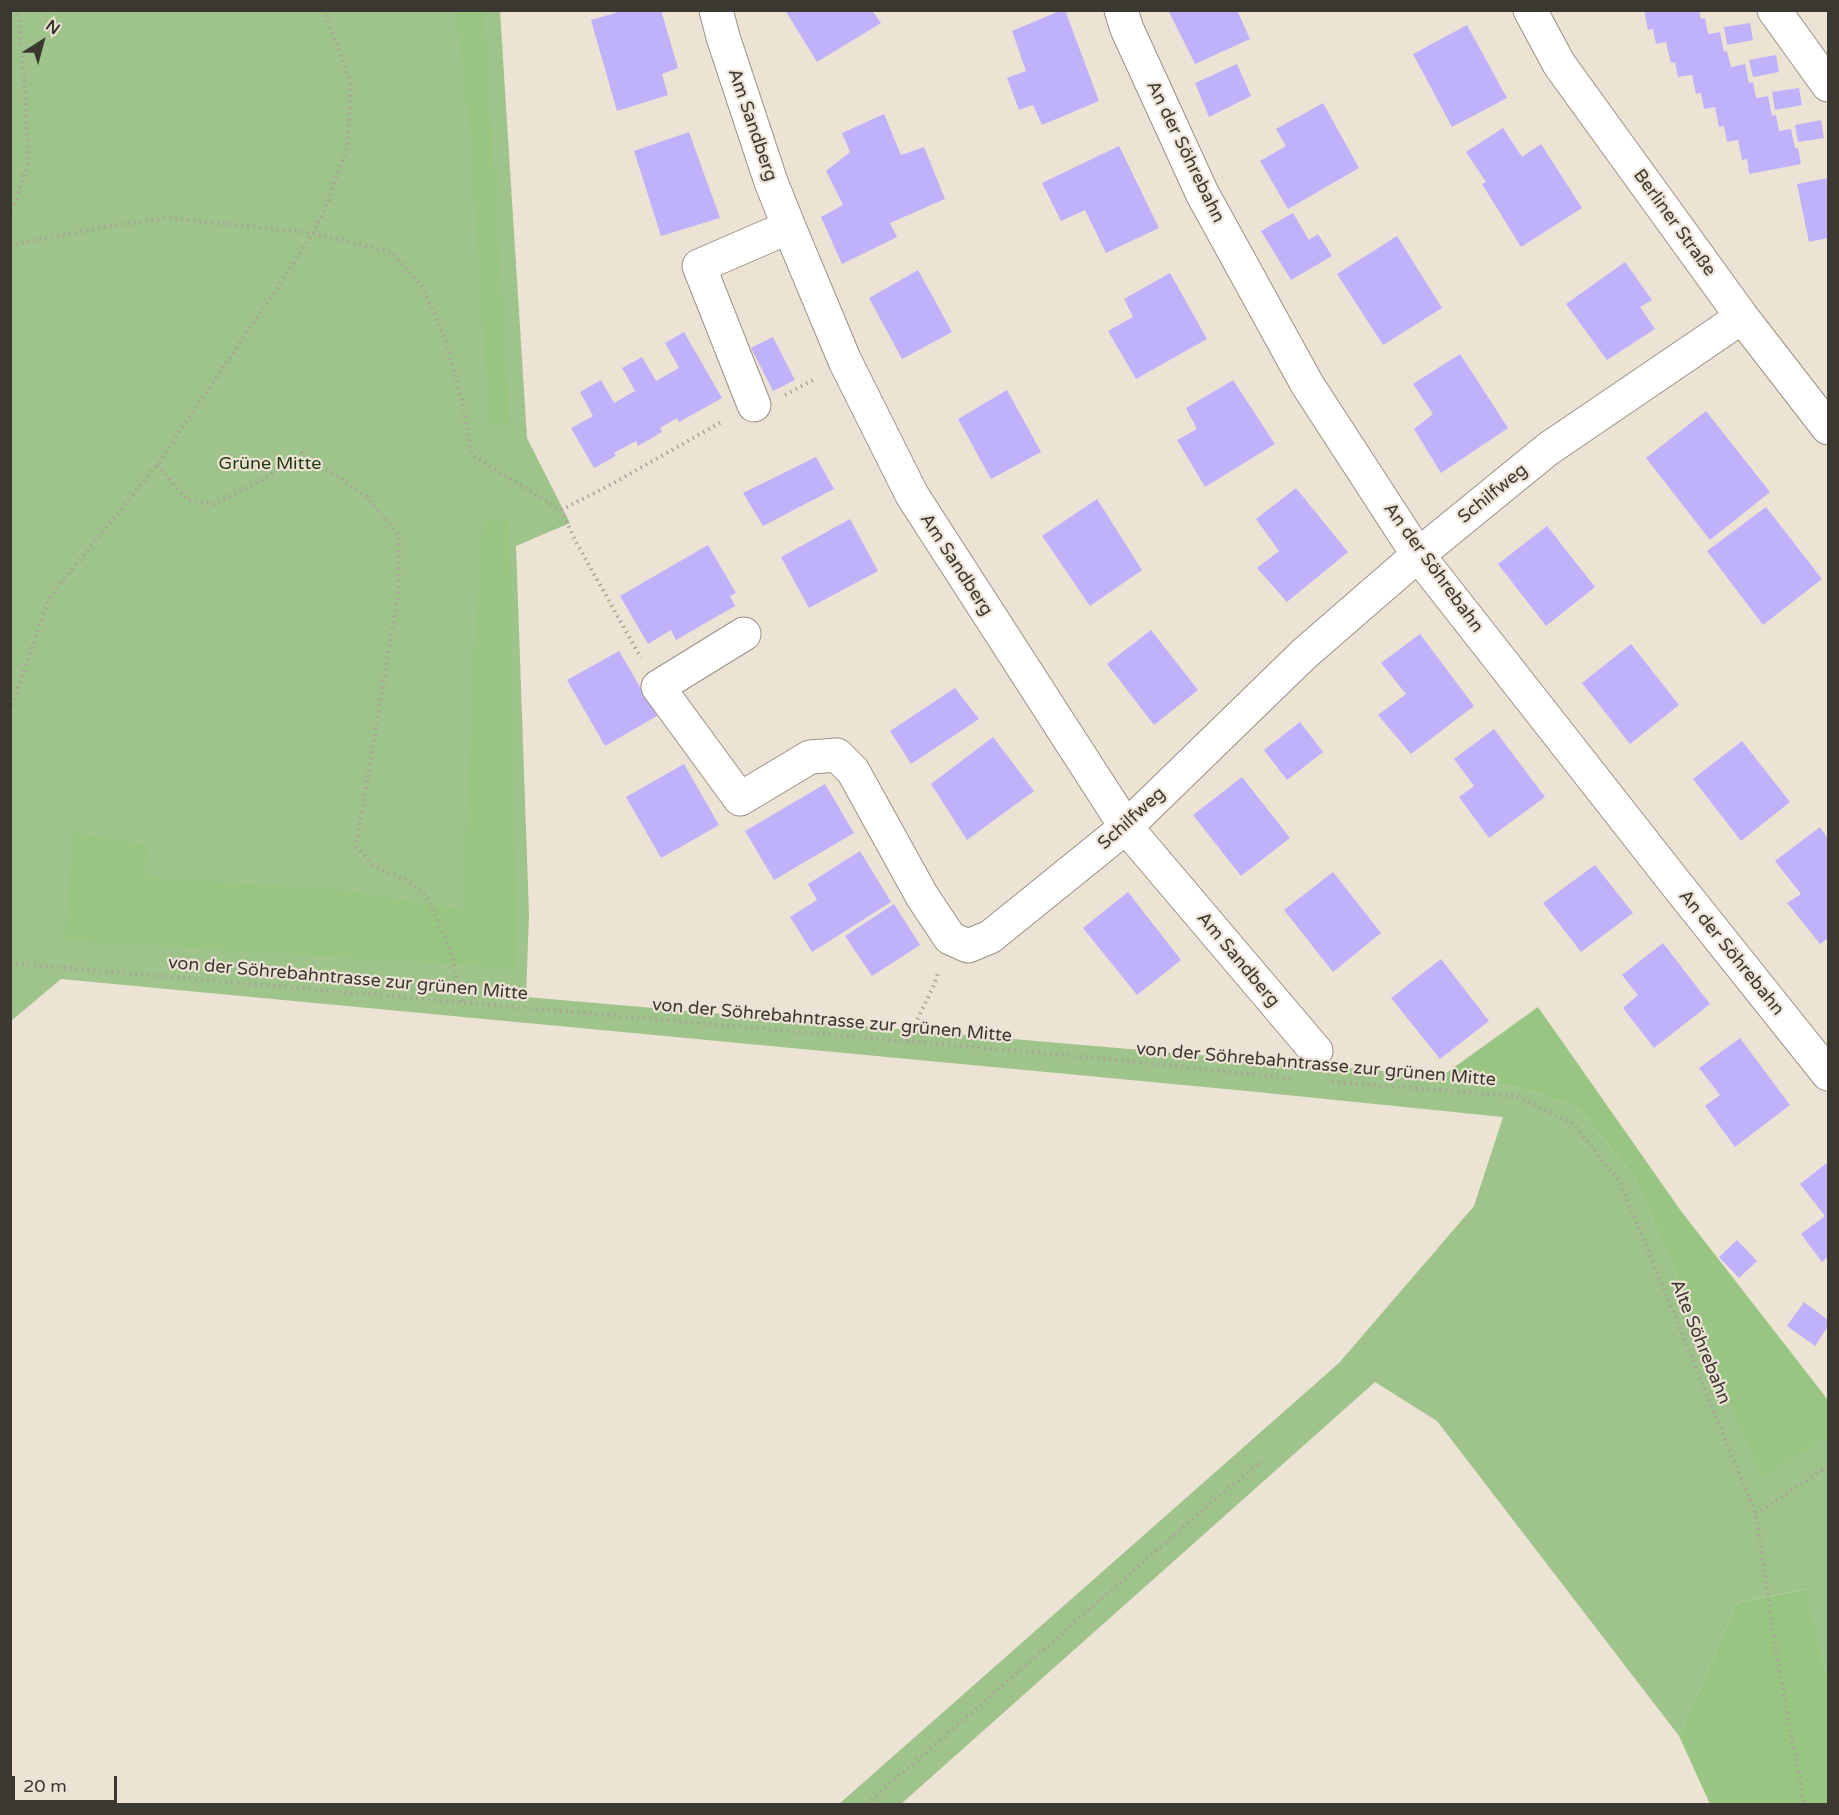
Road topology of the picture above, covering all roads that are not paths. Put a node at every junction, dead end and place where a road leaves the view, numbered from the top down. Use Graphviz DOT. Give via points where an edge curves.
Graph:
graph roads {
  1 [pos="716,10"];
  2 [pos="1120,10"];
  3 [pos="1530,10"];
  4 [pos="1774,10"];
  5 [pos="1828,85"];
  6 [pos="789,227"];
  7 [pos="1742,317"];
  8 [pos="754,405"];
  9 [pos="1828,428"];
  10 [pos="1418,555"];
  11 [pos="744,634"];
  12 [pos="1126,827"];
  13 [pos="1316,1051"];
  14 [pos="1828,1074"];
  1 -- 6 [label="street, Am Sandberg"];
  2 -- 10 [label="street, An der Söhrebahn" via="1208,203 1307,384"];
  3 -- 7 [label="street, Berliner Straße" via="1559,64"];
  4 -- 5 [label="street"];
  6 -- 8 [label="street" via="699,266"];
  6 -- 12 [label="street, Am Sandberg" via="845,361 912,495"];
  7 -- 9 [label="street, Berliner Straße"];
  7 -- 10 [label="street, Schilfweg" via="1548,449"];
  10 -- 12 [label="street, Schilfweg" via="1304,654"];
  10 -- 14 [label="street, An der Söhrebahn"];
  11 -- 12 [label="street, Schilfweg" via="658,687 740,799 810,757 837,755 853,771 922,896 950,938 968,946 990,937"];
  12 -- 13 [label="street, Am Sandberg"];
}
